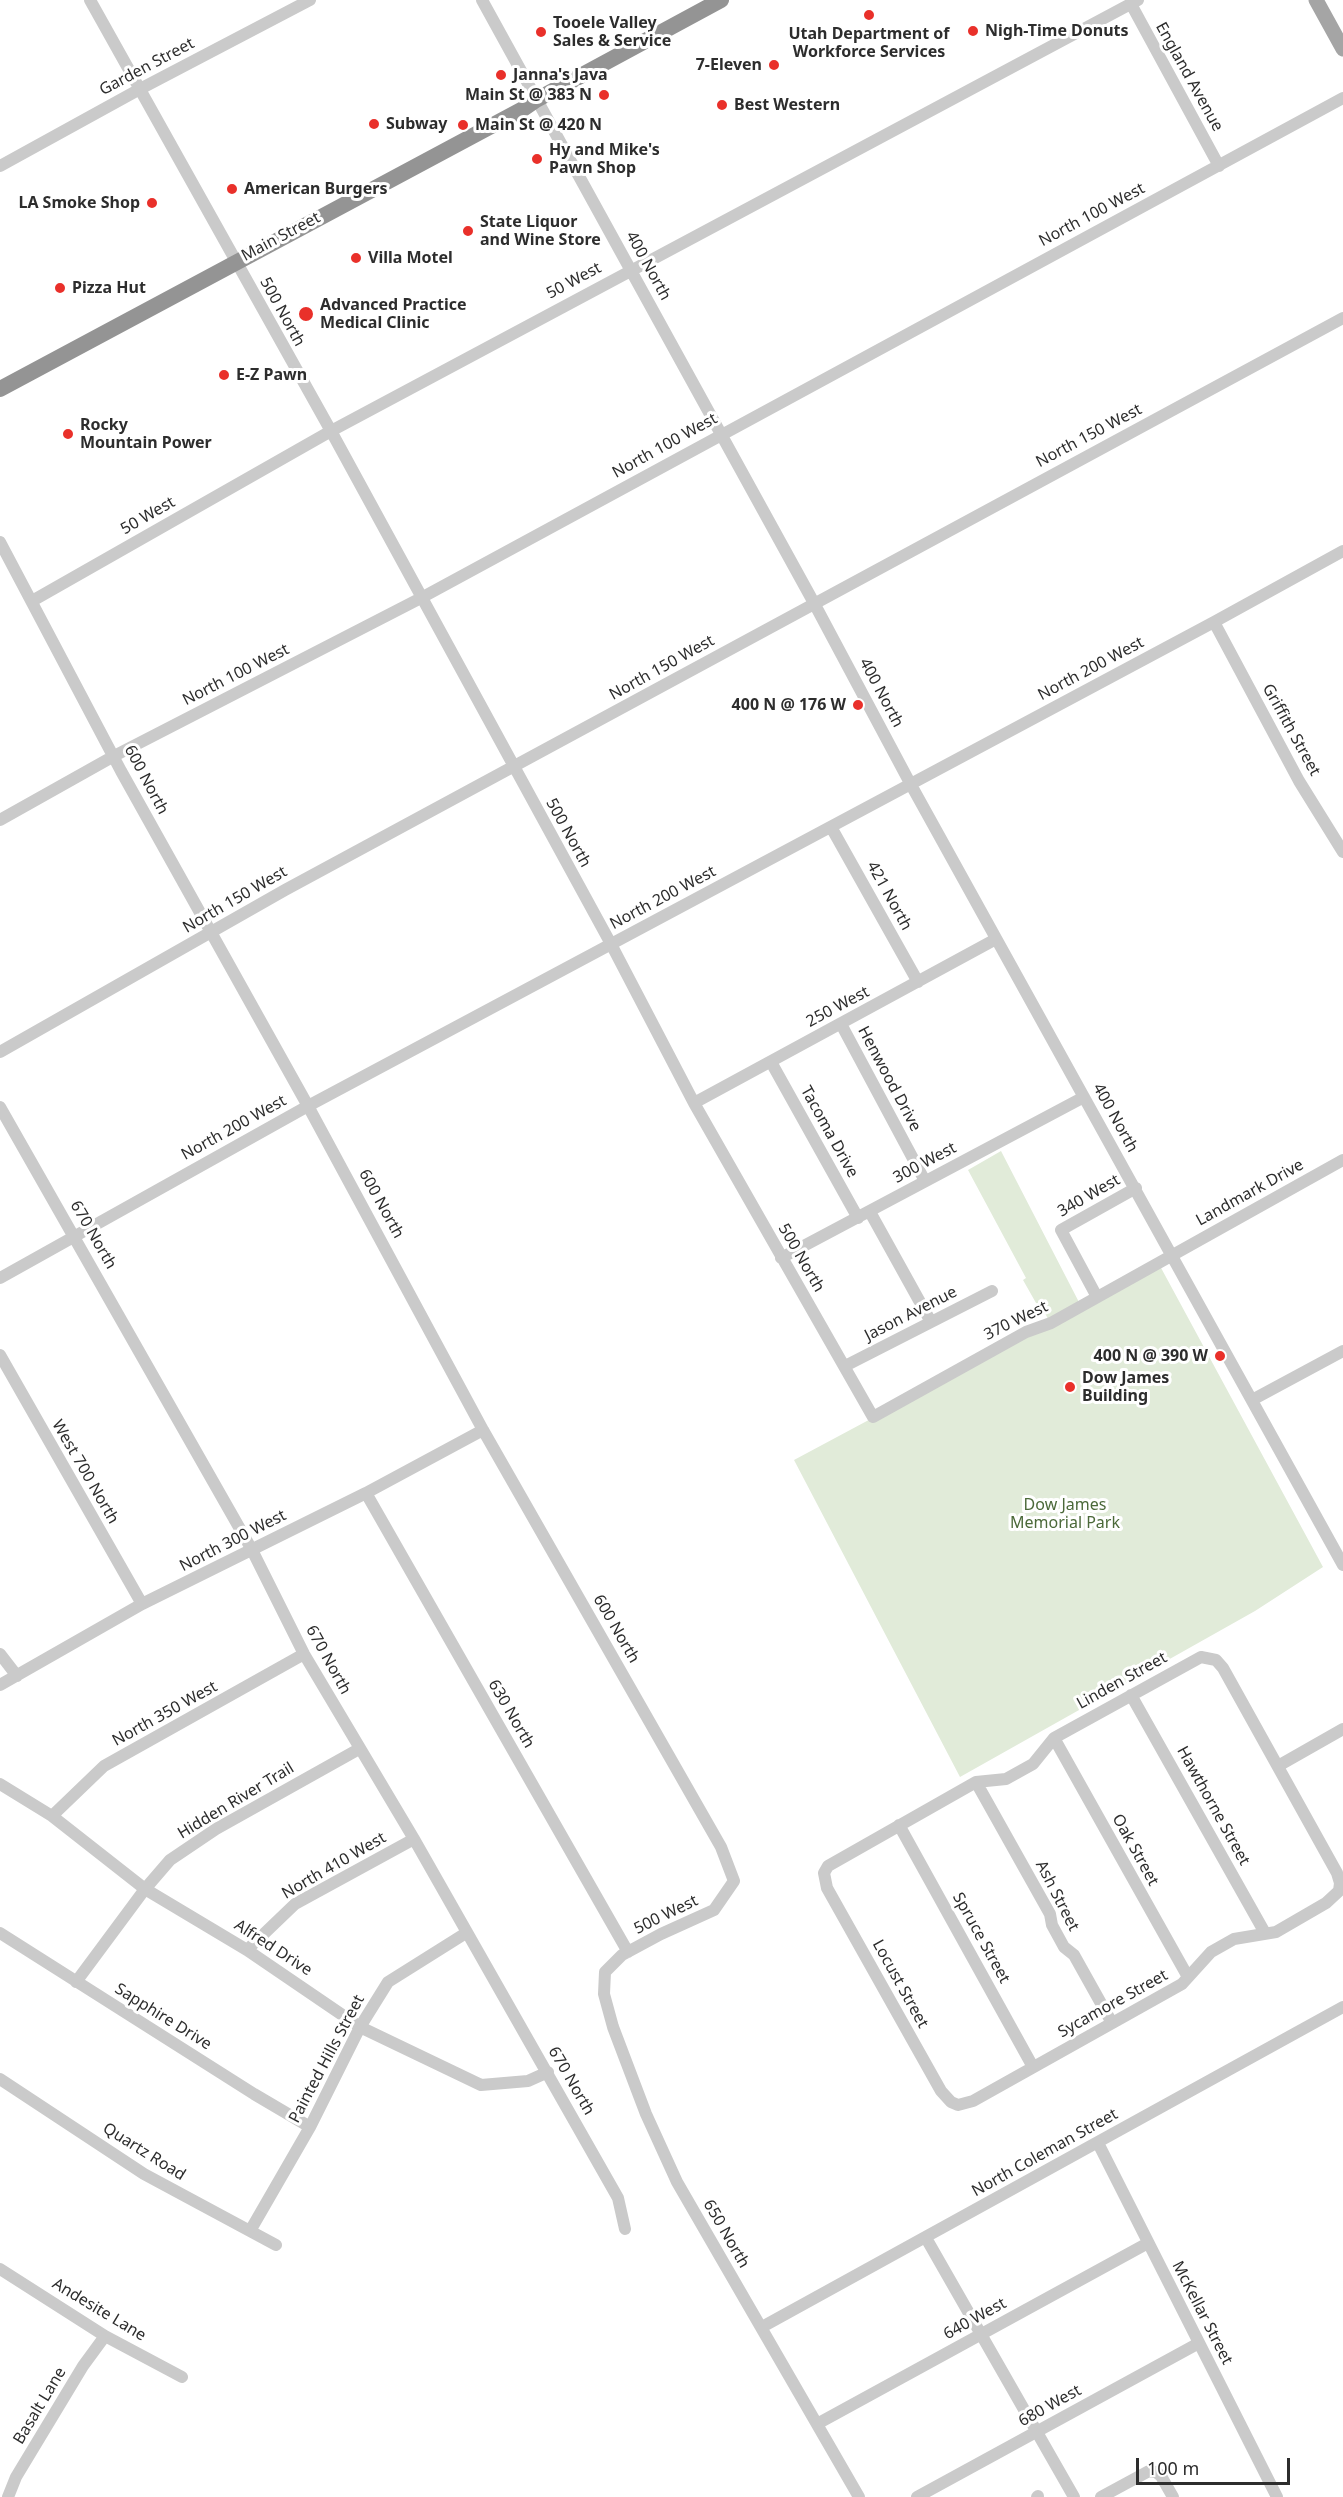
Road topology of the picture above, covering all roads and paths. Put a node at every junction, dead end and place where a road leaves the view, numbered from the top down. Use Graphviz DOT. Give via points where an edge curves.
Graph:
graph roads {
  1 [pos="90,0"];
  2 [pos="310,0"];
  3 [pos="482,0"];
  4 [pos="721,0"];
  5 [pos="1316,0"];
  6 [pos="1134,2"];
  7 [pos="1343,50"];
  8 [pos="140,89"];
  9 [pos="1343,98"];
  10 [pos="536,100"];
  11 [pos="0,166"];
  12 [pos="1219,166"];
  13 [pos="236,262"];
  14 [pos="631,269"];
  15 [pos="1343,318"];
  16 [pos="0,389"];
  17 [pos="331,431"];
  18 [pos="722,434"];
  19 [pos="0,542"];
  20 [pos="1343,551"];
  21 [pos="421,598"];
  22 [pos="32,601"];
  23 [pos="814,603"];
  24 [pos="1214,622"];
  25 [pos="114,756"];
  26 [pos="513,768"];
  27 [pos="910,783"];
  28 [pos="0,820"];
  29 [pos="831,827"];
  30 [pos="1343,852"];
  31 [pos="211,933"];
  32 [pos="996,939"];
  33 [pos="611,944"];
  34 [pos="918,982"];
  35 [pos="841,1024"];
  36 [pos="0,1052"];
  37 [pos="771,1062"];
  38 [pos="1084,1097"];
  39 [pos="694,1103"];
  40 [pos="308,1106"];
  41 [pos="1,1112"];
  42 [pos="1343,1160"];
  43 [pos="925,1181"];
  44 [pos="1136,1188"];
  45 [pos="870,1212"];
  46 [pos="858,1218"];
  47 [pos="74,1236"];
  48 [pos="1173,1255"];
  49 [pos="781,1258"];
  50 [pos="0,1278"];
  51 [pos="992,1291"];
  52 [pos="1097,1297"];
  53 [pos="931,1322"];
  54 [pos="1343,1351"];
  55 [pos="0,1355"];
  56 [pos="845,1366"];
  57 [pos="1252,1400"];
  58 [pos="873,1417"];
  59 [pos="483,1430"];
  60 [pos="366,1493"];
  61 [pos="252,1550"];
  62 [pos="1343,1565"];
  63 [pos="142,1604"];
  64 [pos="0,1654"];
  65 [pos="304,1654"];
  66 [pos="17,1676"];
  67 [pos="0,1685"];
  68 [pos="1131,1695"];
  69 [pos="1343,1729"];
  70 [pos="1054,1738"];
  71 [pos="359,1749"];
  72 [pos="1278,1766"];
  73 [pos="976,1782"];
  74 [pos="0,1784"];
  75 [pos="52,1816"];
  76 [pos="899,1825"];
  77 [pos="414,1839"];
  78 [pos="824,1873"];
  79 [pos="734,1881"];
  80 [pos="145,1889"];
  81 [pos="1339,1891"];
  82 [pos="0,1933"];
  83 [pos="466,1933"];
  84 [pos="1266,1933"];
  85 [pos="247,1950"];
  86 [pos="628,1952"];
  87 [pos="604,1972"];
  88 [pos="1188,1977"];
  89 [pos="76,1982"];
  90 [pos="1343,2007"];
  91 [pos="1112,2023"];
  92 [pos="360,2027"];
  93 [pos="1033,2067"];
  94 [pos="548,2072"];
  95 [pos="0,2079"];
  96 [pos="958,2105"];
  97 [pos="310,2127"];
  98 [pos="1098,2143"];
  99 [pos="625,2229"];
  100 [pos="250,2231"];
  101 [pos="926,2238"];
  102 [pos="1148,2243"];
  103 [pos="276,2246"];
  104 [pos="0,2270"];
  105 [pos="762,2327"];
  106 [pos="981,2334"];
  107 [pos="105,2336"];
  108 [pos="1199,2343"];
  109 [pos="182,2377"];
  110 [pos="817,2424"];
  111 [pos="1037,2432"];
  112 [pos="8,2497"];
  113 [pos="859,2497"];
  114 [pos="917,2497"];
  115 [pos="1074,2497"];
  116 [pos="1101,2497"];
  117 [pos="1173,2497"];
  118 [pos="1277,2497"];
  1 -- 8 [label="street, 500 North"];
  2 -- 8 [label="street, Garden Street"];
  3 -- 10 [label="street, 400 North"];
  4 -- 10 [label="highway, Main Street"];
  5 -- 7 [label="main road"];
  6 -- 12 [label="street, England Avenue"];
  6 -- 14 [label="street, 50 West"];
  8 -- 11 [label="street, Garden Street"];
  8 -- 13 [label="street, 500 North"];
  9 -- 12 [label="street, North 100 West"];
  10 -- 13 [label="highway, Main Street"];
  10 -- 14 [label="street, 400 North"];
  12 -- 18 [label="street, North 100 West"];
  13 -- 16 [label="highway, Main Street"];
  13 -- 17 [label="street, 500 North"];
  14 -- 17 [label="street, 50 West"];
  14 -- 18 [label="street, 400 North"];
  15 -- 23 [label="street, North 150 West"];
  17 -- 21 [label="street, 500 North"];
  17 -- 22 [label="street, 50 West"];
  18 -- 21 [label="street, North 100 West"];
  18 -- 23 [label="street, 400 North"];
  19 -- 22 [label="street, 600 North"];
  20 -- 24 [label="street, North 200 West"];
  21 -- 25 [label="street, North 100 West"];
  21 -- 26 [label="street, 500 North"];
  22 -- 25 [label="street, 600 North"];
  23 -- 26 [label="street, North 150 West"];
  23 -- 27 [label="street, 400 North"];
  24 -- 27 [label="street, North 200 West"];
  24 -- 30 [label="street, Griffith Street" via="1299,781"];
  25 -- 28 [label="street, North 100 West"];
  25 -- 31 [label="street, 600 North"];
  26 -- 31 [label="street, North 150 West"];
  26 -- 33 [label="street, 500 North"];
  27 -- 29 [label="street, North 200 West"];
  27 -- 32 [label="street, 400 North"];
  29 -- 33 [label="street, North 200 West"];
  29 -- 34 [label="street, 421 North"];
  31 -- 36 [label="street, North 150 West"];
  31 -- 40 [label="street, 600 North"];
  32 -- 34 [label="street, 250 West"];
  32 -- 38 [label="street, 400 North"];
  33 -- 39 [label="street, 500 North"];
  33 -- 40 [label="street, North 200 West"];
  34 -- 35 [label="street, 250 West"];
  35 -- 37 [label="street, 250 West"];
  35 -- 43 [label="street, Henwood Drive"];
  37 -- 39 [label="street, 250 West"];
  37 -- 46 [label="street, Tacoma Drive"];
  38 -- 43 [label="street, 300 West"];
  38 -- 44 [label="street, 400 North"];
  39 -- 49 [label="street, 500 North"];
  40 -- 47 [label="street, North 200 West"];
  40 -- 59 [label="street, 600 North"];
  41 -- 47 [label="street, 670 North"];
  42 -- 48 [label="street, Landmark Drive"];
  43 -- 45 [label="street, 300 West"];
  44 -- 48 [label="street, 400 North"];
  44 -- 52 [label="street, 340 West" via="1061,1230"];
  45 -- 46 [label="street, 300 West"];
  45 -- 53 [label="street"];
  46 -- 49 [label="street, 300 West"];
  47 -- 50 [label="street, North 200 West"];
  47 -- 61 [label="street, 670 North"];
  48 -- 52 [label="street, 370 West"];
  48 -- 57 [label="street, 400 North"];
  49 -- 56 [label="street, 500 North"];
  51 -- 53 [label="street, Jason Avenue"];
  52 -- 58 [label="street, 370 West"];
  53 -- 56 [label="street, Jason Avenue"];
  54 -- 57 [label="street"];
  55 -- 63 [label="street, West 700 North"];
  56 -- 58 [label="street, 500 North"];
  57 -- 62 [label="street, 400 North"];
  59 -- 60 [label="street, North 300 West"];
  59 -- 79 [label="street, 600 North" via="721,1847"];
  60 -- 61 [label="street, North 300 West"];
  60 -- 86 [label="street, 630 North"];
  61 -- 63 [label="street, North 300 West"];
  61 -- 65 [label="street, 670 North"];
  63 -- 66 [label="street, North 300 West"];
  64 -- 66 [label="street"];
  65 -- 71 [label="street, 670 North"];
  65 -- 75 [label="street, North 350 West" via="104,1766"];
  66 -- 67 [label="street, North 300 West"];
  68 -- 70 [label="street, Linden Street"];
  68 -- 72 [label="street, Linden Street" via="1195,1659 1216,1660"];
  68 -- 84 [label="street, Hawthorne Street"];
  69 -- 72 [label="street"];
  70 -- 73 [label="street, Linden Street" via="1033,1764 1006,1779"];
  70 -- 88 [label="street, Oak Street"];
  71 -- 77 [label="street, 670 North"];
  71 -- 80 [label="street, Hidden River Trail" via="216,1829 170,1860"];
  72 -- 81 [label="street, Linden Street" via="1337,1873"];
  73 -- 76 [label="street, Linden Street"];
  73 -- 91 [label="street, Ash Street" via="1050,1914 1064,1947 1074,1956"];
  74 -- 75 [label="street, Alfred Drive"];
  75 -- 80 [label="street, Alfred Drive"];
  76 -- 78 [label="street, Linden Street" via="834,1862"];
  76 -- 93 [label="street, Spruce Street"];
  77 -- 83 [label="street, 670 North"];
  77 -- 85 [label="street, North 410 West" via="295,1904"];
  78 -- 96 [label="street, Locust Street" via="827,1888 941,2091"];
  79 -- 86 [label="street, 500 West" via="714,1910"];
  80 -- 85 [label="street, Alfred Drive"];
  80 -- 89 [label="street, Hidden River Trail"];
  81 -- 84 [label="street, Sycamore Street" via="1326,1903 1275,1932"];
  82 -- 89 [label="street, Sapphire Drive"];
  83 -- 92 [label="street, Painted Hills Street" via="388,1982"];
  83 -- 94 [label="street, 670 North"];
  84 -- 88 [label="street, Sycamore Street" via="1234,1939 1211,1952"];
  85 -- 92 [label="street, Alfred Drive"];
  86 -- 87 [label="street, 500 West"];
  87 -- 105 [label="street, 650 North" via="604,1994 613,2027 663,2153"];
  88 -- 91 [label="street, Sycamore Street"];
  89 -- 97 [label="street, Sapphire Drive"];
  90 -- 98 [label="street, North Coleman Street"];
  91 -- 93 [label="street, Sycamore Street"];
  92 -- 94 [label="street, Alfred Drive" via="481,2085 528,2081"];
  92 -- 97 [label="street, Painted Hills Street"];
  93 -- 96 [label="street, Sycamore Street" via="974,2101"];
  94 -- 99 [label="street, 670 North" via="618,2198"];
  95 -- 100 [label="street, Quartz Road" via="144,2174"];
  97 -- 100 [label="street, Painted Hills Street"];
  98 -- 101 [label="street, North Coleman Street"];
  98 -- 102 [label="street, McKellar Street"];
  100 -- 103 [label="street, Quartz Road"];
  101 -- 105 [label="street, North Coleman Street"];
  101 -- 106 [label="street"];
  102 -- 106 [label="street, 640 West"];
  102 -- 108 [label="street, McKellar Street"];
  104 -- 107 [label="street, Andesite Lane"];
  105 -- 110 [label="street, 650 North"];
  106 -- 110 [label="street, 640 West"];
  106 -- 111 [label="street"];
  107 -- 109 [label="street, Andesite Lane"];
  107 -- 112 [label="street, Basalt Lane" via="34,2447"];
  108 -- 111 [label="street, 680 West"];
  108 -- 118 [label="street, McKellar Street"];
  110 -- 113 [label="street, 650 North"];
  111 -- 114 [label="street, 680 West"];
  111 -- 115 [label="street"];
  116 -- 117 [label="street" via="1143,2474 1156,2472"];
}
